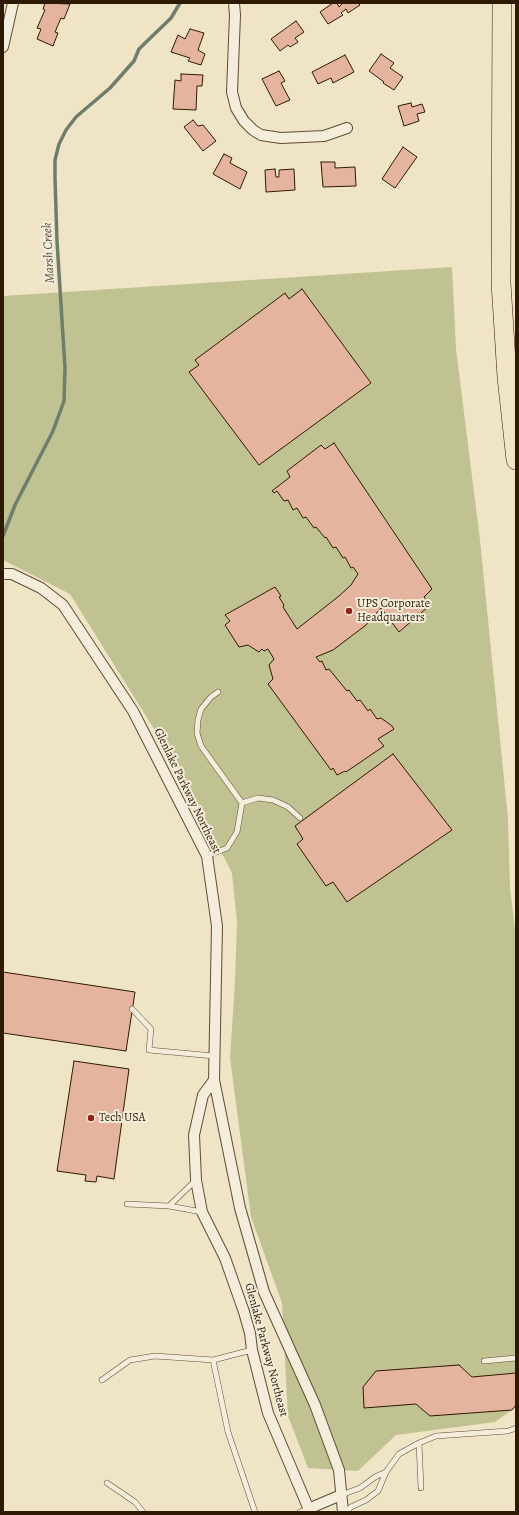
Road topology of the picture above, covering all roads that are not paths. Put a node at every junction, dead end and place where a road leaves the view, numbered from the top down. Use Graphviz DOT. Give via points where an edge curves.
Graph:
graph roads {
  1 [pos="13,3"];
  2 [pos="234,3"];
  3 [pos="502,3"];
  4 [pos="3,47"];
  5 [pos="347,128"];
  6 [pos="516,460"];
  7 [pos="3,574"];
  8 [pos="218,692"];
  9 [pos="242,803"];
  10 [pos="300,818"];
  11 [pos="207,856"];
  12 [pos="132,1009"];
  13 [pos="214,1056"];
  14 [pos="214,1080"];
  15 [pos="196,1180"];
  16 [pos="128,1204"];
  17 [pos="169,1206"];
  18 [pos="202,1212"];
  19 [pos="252,1350"];
  20 [pos="516,1358"];
  21 [pos="212,1360"];
  22 [pos="484,1361"];
  23 [pos="102,1380"];
  24 [pos="516,1428"];
  25 [pos="419,1443"];
  26 [pos="386,1472"];
  27 [pos="107,1483"];
  28 [pos="421,1488"];
  29 [pos="341,1495"];
  30 [pos="306,1511"];
  31 [pos="143,1512"];
  32 [pos="255,1512"];
  33 [pos="345,1512"];
  1 -- 4 [label="street"];
  2 -- 5 [label="street" via="232,92 236,108 244,121 253,130 271,137 324,136"];
  3 -- 6 [label="highway" via="501,283"];
  7 -- 11 [label="street, Glenlake Parkway Northeast" via="12,574 41,588 62,605 133,711"];
  8 -- 9 [label="lane" via="201,709 197,733 201,746"];
  9 -- 10 [label="lane" via="258,798 273,800 288,807"];
  9 -- 11 [label="lane" via="237,832 227,848"];
  11 -- 13 [label="street, Glenlake Parkway Northeast" via="217,926"];
  12 -- 13 [label="lane" via="152,1029 149,1050"];
  13 -- 14 [label="street, Glenlake Parkway Northeast"];
  14 -- 15 [label="street, Glenlake Parkway Northeast" via="203,1095 194,1135"];
  14 -- 29 [label="street, Glenlake Parkway Northeast" via="240,1208 264,1292 316,1405 339,1470"];
  15 -- 17 [label="lane"];
  15 -- 18 [label="street, Glenlake Parkway Northeast"];
  16 -- 17 [label="lane"];
  17 -- 18 [label="lane"];
  18 -- 19 [label="street, Glenlake Parkway Northeast" via="225,1258 244,1312"];
  19 -- 21 [label="lane"];
  19 -- 30 [label="street, Glenlake Parkway Northeast" via="268,1413"];
  20 -- 22 [label="lane"];
  21 -- 23 [label="lane" via="155,1356 130,1360"];
  21 -- 32 [label="lane" via="228,1432"];
  24 -- 25 [label="lane" via="508,1431 436,1436"];
  25 -- 26 [label="lane" via="399,1454"];
  25 -- 28 [label="lane"];
  26 -- 29 [label="lane" via="360,1488"];
  26 -- 33 [label="lane" via="378,1490"];
  27 -- 31 [label="lane" via="135,1502"];
  29 -- 30 [label="street"];
  29 -- 33 [label="street, Glenlake Parkway Northeast"];
}
